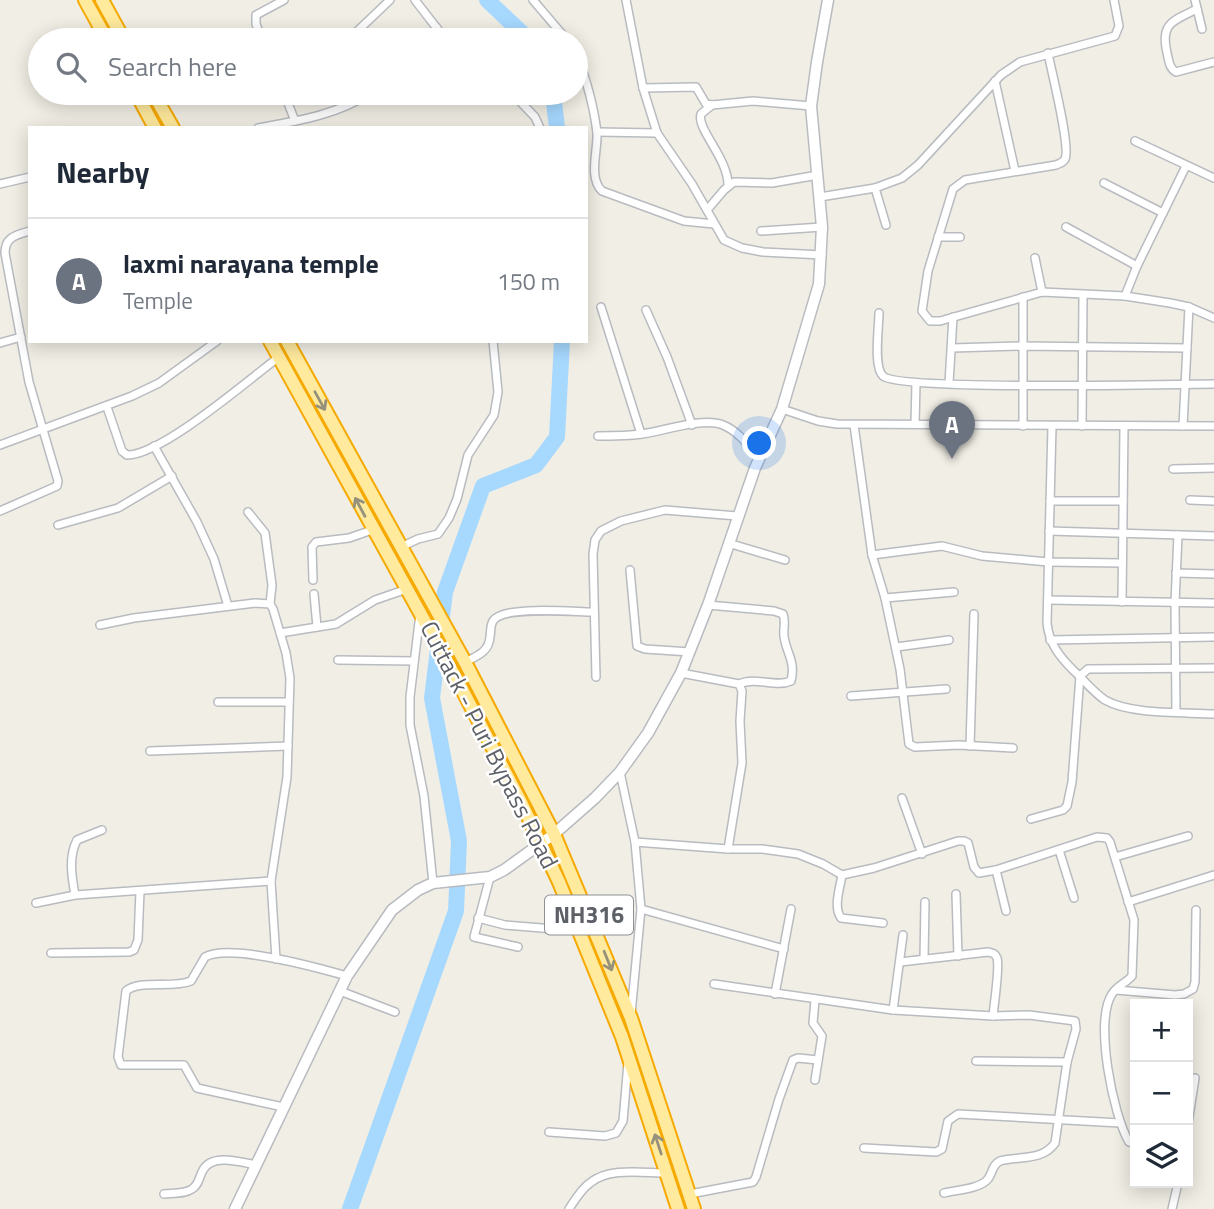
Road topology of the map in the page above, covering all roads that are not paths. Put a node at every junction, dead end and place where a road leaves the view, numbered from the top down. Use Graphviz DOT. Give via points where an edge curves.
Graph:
graph roads {
  1 [pos="85,0"];
  2 [pos="102,0"];
  3 [pos="284,0"];
  4 [pos="390,0"];
  5 [pos="415,0"];
  6 [pos="533,0"];
  7 [pos="626,0"];
  8 [pos="828,0"];
  9 [pos="1114,0"];
  10 [pos="1195,0"];
  11 [pos="1197,9"];
  12 [pos="100,28"];
  13 [pos="117,28"];
  14 [pos="258,28"];
  15 [pos="361,28"];
  16 [pos="437,28"];
  17 [pos="557,28"];
  18 [pos="1202,29"];
  19 [pos="1048,53"];
  20 [pos="1214,62"];
  21 [pos="995,81"];
  22 [pos="643,88"];
  23 [pos="588,93"];
  24 [pos="143,105"];
  25 [pos="160,105"];
  26 [pos="289,105"];
  27 [pos="349,105"];
  28 [pos="524,105"];
  29 [pos="712,105"];
  30 [pos="811,106"];
  31 [pos="295,121"];
  32 [pos="154,126"];
  33 [pos="172,126"];
  34 [pos="269,126"];
  35 [pos="539,126"];
  36 [pos="597,132"];
  37 [pos="657,133"];
  38 [pos="1135,141"];
  39 [pos="1186,166"];
  40 [pos="1015,171"];
  41 [pos="818,175"];
  42 [pos="28,177"];
  43 [pos="1214,178"];
  44 [pos="1104,183"];
  45 [pos="0,184"];
  46 [pos="728,186"];
  47 [pos="875,188"];
  48 [pos="820,197"];
  49 [pos="707,210"];
  50 [pos="1163,212"];
  51 [pos="714,224"];
  52 [pos="886,225"];
  53 [pos="822,227"];
  54 [pos="1066,227"];
  55 [pos="761,231"];
  56 [pos="28,232"];
  57 [pos="937,237"];
  58 [pos="960,237"];
  59 [pos="822,255"];
  60 [pos="1035,258"];
  61 [pos="1137,266"];
  62 [pos="1042,292"];
  63 [pos="1083,295"];
  64 [pos="1125,296"];
  65 [pos="1023,297"];
  66 [pos="601,307"];
  67 [pos="1189,307"];
  68 [pos="646,310"];
  69 [pos="879,313"];
  70 [pos="953,317"];
  71 [pos="1214,318"];
  72 [pos="21,337"];
  73 [pos="0,343"];
  74 [pos="215,343"];
  75 [pos="271,343"];
  76 [pos="288,343"];
  77 [pos="493,343"];
  78 [pos="1022,346"];
  79 [pos="1083,347"];
  80 [pos="951,348"];
  81 [pos="1187,348"];
  82 [pos="279,357"];
  83 [pos="916,383"];
  84 [pos="949,383"];
  85 [pos="1185,384"];
  86 [pos="1214,384"];
  87 [pos="1083,385"];
  88 [pos="1022,386"];
  89 [pos="107,407"];
  90 [pos="780,412"];
  91 [pos="915,424"];
  92 [pos="692,425"];
  93 [pos="854,425"];
  94 [pos="1023,426"];
  95 [pos="1052,426"];
  96 [pos="1082,426"];
  97 [pos="1124,426"];
  98 [pos="1183,426"];
  99 [pos="1214,426"];
  100 [pos="42,430"];
  101 [pos="641,434"];
  102 [pos="598,436"];
  103 [pos="0,445"];
  104 [pos="155,446"];
  105 [pos="760,454"];
  106 [pos="1214,468"];
  107 [pos="1174,469"];
  108 [pos="172,476"];
  109 [pos="1191,500"];
  110 [pos="1214,500"];
  111 [pos="1050,501"];
  112 [pos="1123,501"];
  113 [pos="0,511"];
  114 [pos="248,512"];
  115 [pos="737,516"];
  116 [pos="58,526"];
  117 [pos="372,530"];
  118 [pos="1049,531"];
  119 [pos="1122,533"];
  120 [pos="1178,535"];
  121 [pos="1214,536"];
  122 [pos="728,543"];
  123 [pos="401,547"];
  124 [pos="872,555"];
  125 [pos="785,560"];
  126 [pos="1048,562"];
  127 [pos="1122,562"];
  128 [pos="630,570"];
  129 [pos="1176,573"];
  130 [pos="1214,574"];
  131 [pos="313,580"];
  132 [pos="407,588"];
  133 [pos="954,592"];
  134 [pos="314,594"];
  135 [pos="885,598"];
  136 [pos="1048,600"];
  137 [pos="1122,602"];
  138 [pos="1175,603"];
  139 [pos="1214,603"];
  140 [pos="270,604"];
  141 [pos="708,605"];
  142 [pos="228,606"];
  143 [pos="420,611"];
  144 [pos="593,612"];
  145 [pos="974,614"];
  146 [pos="100,625"];
  147 [pos="317,627"];
  148 [pos="279,633"];
  149 [pos="1175,637"];
  150 [pos="1214,637"];
  151 [pos="949,640"];
  152 [pos="1050,640"];
  153 [pos="896,647"];
  154 [pos="690,652"];
  155 [pos="338,660"];
  156 [pos="414,661"];
  157 [pos="465,662"];
  158 [pos="1175,668"];
  159 [pos="1214,668"];
  160 [pos="681,673"];
  161 [pos="1080,676"];
  162 [pos="596,677"];
  163 [pos="739,684"];
  164 [pos="946,689"];
  165 [pos="902,692"];
  166 [pos="851,696"];
  167 [pos="218,702"];
  168 [pos="289,702"];
  169 [pos="1175,711"];
  170 [pos="1214,714"];
  171 [pos="288,746"];
  172 [pos="970,746"];
  173 [pos="1013,748"];
  174 [pos="150,751"];
  175 [pos="620,772"];
  176 [pos="902,798"];
  177 [pos="1031,819"];
  178 [pos="102,830"];
  179 [pos="554,834"];
  180 [pos="1188,836"];
  181 [pos="635,842"];
  182 [pos="541,845"];
  183 [pos="728,849"];
  184 [pos="1059,850"];
  185 [pos="922,854"];
  186 [pos="1115,857"];
  187 [pos="996,870"];
  188 [pos="842,875"];
  189 [pos="1214,875"];
  190 [pos="485,877"];
  191 [pos="271,880"];
  192 [pos="437,883"];
  193 [pos="140,891"];
  194 [pos="956,894"];
  195 [pos="75,895"];
  196 [pos="1074,898"];
  197 [pos="36,902"];
  198 [pos="925,902"];
  199 [pos="1128,902"];
  200 [pos="641,909"];
  201 [pos="791,909"];
  202 [pos="1196,910"];
  203 [pos="1006,911"];
  204 [pos="478,918"];
  205 [pos="883,923"];
  206 [pos="566,930"];
  207 [pos="903,935"];
  208 [pos="518,947"];
  209 [pos="784,949"];
  210 [pos="51,953"];
  211 [pos="958,956"];
  212 [pos="276,959"];
  213 [pos="924,959"];
  214 [pos="900,962"];
  215 [pos="347,976"];
  216 [pos="714,984"];
  217 [pos="1116,989"];
  218 [pos="340,991"];
  219 [pos="775,993"];
  220 [pos="815,1000"];
  221 [pos="893,1010"];
  222 [pos="395,1012"];
  223 [pos="993,1016"];
  224 [pos="631,1018"];
  225 [pos="629,1056"];
  226 [pos="816,1060"];
  227 [pos="976,1061"];
  228 [pos="1067,1062"];
  229 [pos="1195,1078"];
  230 [pos="816,1080"];
  231 [pos="1193,1091"];
  232 [pos="283,1107"];
  233 [pos="1059,1119"];
  234 [pos="1120,1123"];
  235 [pos="549,1132"];
  236 [pos="1130,1142"];
  237 [pos="864,1148"];
  238 [pos="256,1165"];
  239 [pos="667,1173"];
  240 [pos="1177,1188"];
  241 [pos="944,1193"];
  242 [pos="164,1194"];
  243 [pos="690,1194"];
  244 [pos="235,1209"];
  245 [pos="569,1209"];
  246 [pos="678,1209"];
  247 [pos="694,1209"];
  248 [pos="1172,1209"];
  1 -- 12 [label="highway"];
  2 -- 13 [label="highway"];
  3 -- 14 [label="street" via="256,15"];
  4 -- 15 [label="street"];
  5 -- 16 [label="street"];
  6 -- 17 [label="street"];
  7 -- 22 [label="street"];
  8 -- 30 [label="street"];
  9 -- 19 [label="street" via="1119,26 1115,36"];
  10 -- 11 [label="street"];
  11 -- 18 [label="street"];
  11 -- 20 [label="street" via="1167,27 1169,64 1176,72"];
  19 -- 21 [label="street" via="1020,62"];
  19 -- 40 [label="street" via="1065,158 1056,165"];
  21 -- 40 [label="street"];
  21 -- 47 [label="street" via="911,172"];
  22 -- 29 [label="street" via="691,85"];
  22 -- 37 [label="street"];
  23 -- 36 [label="street"];
  24 -- 32 [label="highway"];
  25 -- 33 [label="highway"];
  26 -- 31 [label="street"];
  27 -- 31 [label="street"];
  28 -- 35 [label="street"];
  29 -- 30 [label="street" via="753,101"];
  29 -- 46 [label="street" via="701,114 700,122 723,160"];
  30 -- 41 [label="street"];
  31 -- 34 [label="street"];
  36 -- 37 [label="street"];
  36 -- 51 [label="street" via="595,177 602,191 684,221"];
  37 -- 49 [label="street"];
  38 -- 39 [label="street"];
  39 -- 43 [label="street"];
  39 -- 50 [label="street"];
  40 -- 57 [label="street" via="958,183"];
  41 -- 46 [label="street"];
  41 -- 48 [label="street"];
  42 -- 45 [label="street"];
  44 -- 50 [label="street"];
  46 -- 49 [label="street"];
  47 -- 48 [label="street"];
  47 -- 52 [label="street"];
  48 -- 53 [label="street"];
  49 -- 51 [label="street"];
  50 -- 61 [label="street"];
  51 -- 59 [label="street" via="724,240 742,248"];
  53 -- 55 [label="street"];
  53 -- 59 [label="street"];
  54 -- 61 [label="street"];
  56 -- 72 [label="street" via="11,237 5,246"];
  57 -- 58 [label="street"];
  57 -- 70 [label="street" via="922,311 930,321"];
  59 -- 90 [label="street" via="819,284"];
  60 -- 62 [label="street"];
  61 -- 64 [label="street"];
  62 -- 63 [label="street"];
  62 -- 65 [label="street"];
  63 -- 64 [label="street"];
  63 -- 79 [label="street"];
  64 -- 67 [label="street"];
  65 -- 70 [label="street"];
  65 -- 78 [label="street"];
  66 -- 101 [label="street"];
  67 -- 71 [label="street"];
  67 -- 81 [label="street"];
  68 -- 92 [label="street"];
  69 -- 83 [label="street" via="881,374 886,379"];
  70 -- 80 [label="street"];
  72 -- 73 [label="street"];
  72 -- 100 [label="street"];
  74 -- 89 [label="street" via="159,383"];
  75 -- 82 [label="highway, Cuttack - Puri Bypass Road / NH316"];
  76 -- 123 [label="highway, Cuttack - Puri Bypass Road / NH316, one-way"];
  77 -- 123 [label="street" via="498,392 494,415 468,455 449,518 438,534"];
  78 -- 79 [label="street"];
  78 -- 80 [label="street"];
  78 -- 88 [label="street"];
  79 -- 81 [label="street"];
  79 -- 87 [label="street"];
  80 -- 84 [label="street"];
  81 -- 85 [label="street"];
  82 -- 104 [label="street"];
  117 -- 82 [label="highway, Cuttack - Puri Bypass Road / NH316, one-way"];
  83 -- 84 [label="street"];
  83 -- 91 [label="street"];
  84 -- 88 [label="street"];
  85 -- 86 [label="street"];
  85 -- 87 [label="street"];
  85 -- 98 [label="street"];
  87 -- 88 [label="street"];
  87 -- 96 [label="street"];
  88 -- 94 [label="street"];
  89 -- 100 [label="street"];
  89 -- 104 [label="street" via="122,451 132,455"];
  90 -- 93 [label="street"];
  90 -- 105 [label="street"];
  91 -- 93 [label="street"];
  91 -- 94 [label="street"];
  92 -- 101 [label="street"];
  92 -- 105 [label="street" via="724,425"];
  93 -- 124 [label="street"];
  94 -- 95 [label="street"];
  95 -- 96 [label="street"];
  95 -- 111 [label="street"];
  96 -- 97 [label="street"];
  97 -- 98 [label="street"];
  97 -- 112 [label="street"];
  98 -- 99 [label="street"];
  100 -- 103 [label="street"];
  100 -- 113 [label="street" via="57,486"];
  101 -- 102 [label="street"];
  104 -- 108 [label="street"];
  105 -- 115 [label="street"];
  106 -- 107 [label="street"];
  108 -- 116 [label="street" via="118,508"];
  108 -- 142 [label="street" via="214,559"];
  109 -- 110 [label="street"];
  111 -- 112 [label="street"];
  111 -- 118 [label="street"];
  112 -- 119 [label="street"];
  114 -- 140 [label="street" via="265,533"];
  115 -- 122 [label="street"];
  115 -- 144 [label="street" via="665,510 601,531 593,554"];
  117 -- 131 [label="street" via="316,542 312,547"];
  117 -- 132 [label="highway, Cuttack - Puri Bypass Road / NH316"];
  118 -- 119 [label="street"];
  118 -- 126 [label="street"];
  119 -- 120 [label="street"];
  119 -- 127 [label="street"];
  120 -- 121 [label="street"];
  120 -- 129 [label="street"];
  122 -- 125 [label="street"];
  122 -- 141 [label="street"];
  123 -- 157 [label="highway, Cuttack - Puri Bypass Road / NH316"];
  124 -- 126 [label="street" via="942,546 982,556"];
  124 -- 135 [label="street"];
  126 -- 127 [label="street"];
  126 -- 136 [label="street"];
  127 -- 137 [label="street"];
  128 -- 154 [label="street" via="637,646"];
  129 -- 130 [label="street"];
  129 -- 138 [label="street"];
  132 -- 143 [label="highway, Cuttack - Puri Bypass Road / NH316"];
  132 -- 147 [label="street" via="374,600 343,621"];
  133 -- 135 [label="street"];
  134 -- 147 [label="street"];
  135 -- 153 [label="street"];
  136 -- 137 [label="street"];
  136 -- 152 [label="street"];
  137 -- 138 [label="street"];
  138 -- 139 [label="street"];
  138 -- 149 [label="street"];
  140 -- 142 [label="street"];
  140 -- 148 [label="street"];
  141 -- 154 [label="street"];
  141 -- 163 [label="street" via="774,611 785,619 791,681"];
  142 -- 146 [label="street"];
  143 -- 156 [label="street"];
  143 -- 182 [label="highway, Cuttack - Puri Bypass Road / NH316"];
  144 -- 157 [label="street" via="502,614 494,618 486,650"];
  144 -- 162 [label="street"];
  145 -- 172 [label="street"];
  147 -- 148 [label="street"];
  148 -- 168 [label="street" via="290,678"];
  149 -- 150 [label="street"];
  149 -- 152 [label="street"];
  149 -- 158 [label="street"];
  151 -- 153 [label="street"];
  152 -- 161 [label="street"];
  153 -- 165 [label="street"];
  154 -- 160 [label="street"];
  155 -- 156 [label="street"];
  156 -- 192 [label="street" via="410,725"];
  157 -- 179 [label="highway, Cuttack - Puri Bypass Road / NH316"];
  158 -- 159 [label="street"];
  158 -- 161 [label="street" via="1088,669"];
  158 -- 169 [label="street"];
  160 -- 163 [label="street"];
  160 -- 175 [label="street"];
  161 -- 169 [label="street" via="1107,701"];
  161 -- 177 [label="street" via="1068,806"];
  163 -- 183 [label="street" via="743,763"];
  164 -- 165 [label="street"];
  165 -- 166 [label="street"];
  165 -- 172 [label="street" via="909,744"];
  167 -- 168 [label="street"];
  168 -- 171 [label="street"];
  169 -- 170 [label="street"];
  171 -- 174 [label="street"];
  171 -- 191 [label="street"];
  172 -- 173 [label="street"];
  175 -- 179 [label="street"];
  175 -- 181 [label="street"];
  176 -- 185 [label="street"];
  178 -- 195 [label="street" via="76,840 73,847"];
  179 -- 182 [label="street"];
  179 -- 224 [label="highway, Cuttack - Puri Bypass Road / NH316, one-way"];
  180 -- 186 [label="street"];
  181 -- 183 [label="street"];
  181 -- 200 [label="street"];
  182 -- 190 [label="street" via="514,865"];
  182 -- 225 [label="highway, Cuttack - Puri Bypass Road / NH316"];
  183 -- 188 [label="street" via="802,855"];
  184 -- 186 [label="street" via="1102,837 1110,842"];
  184 -- 187 [label="street"];
  184 -- 196 [label="street"];
  185 -- 187 [label="street" via="964,841 976,871"];
  185 -- 188 [label="street"];
  186 -- 199 [label="street"];
  187 -- 203 [label="street"];
  188 -- 205 [label="street" via="837,906 841,918"];
  189 -- 199 [label="street"];
  190 -- 192 [label="street"];
  190 -- 204 [label="street"];
  191 -- 193 [label="street"];
  191 -- 212 [label="street"];
  192 -- 215 [label="street" via="418,890 392,910"];
  193 -- 195 [label="street"];
  193 -- 210 [label="street" via="134,950"];
  194 -- 211 [label="street"];
  195 -- 197 [label="street"];
  198 -- 213 [label="street"];
  199 -- 217 [label="street" via="1134,920 1132,976"];
  200 -- 209 [label="street"];
  200 -- 224 [label="street"];
  201 -- 209 [label="street"];
  202 -- 217 [label="street" via="1193,989 1175,995"];
  204 -- 206 [label="street"];
  204 -- 208 [label="street" via="474,937"];
  207 -- 214 [label="street"];
  209 -- 219 [label="street"];
  211 -- 213 [label="street"];
  211 -- 223 [label="street" via="988,952 997,958"];
  212 -- 215 [label="street"];
  212 -- 232 [label="street" via="211,953 191,981 128,988 118,1057 121,1065 184,1065 197,1088"];
  213 -- 214 [label="street"];
  214 -- 221 [label="street"];
  215 -- 218 [label="street"];
  216 -- 219 [label="street"];
  217 -- 234 [label="street" via="1108,1002 1104,1044"];
  218 -- 222 [label="street"];
  218 -- 232 [label="street"];
  219 -- 220 [label="street"];
  220 -- 221 [label="street"];
  220 -- 226 [label="street" via="813,1023 822,1036"];
  221 -- 223 [label="street"];
  223 -- 228 [label="street" via="1072,1019 1076,1029"];
  224 -- 243 [label="highway, Cuttack - Puri Bypass Road / NH316"];
  225 -- 235 [label="street" via="623,1121 616,1133"];
  239 -- 225 [label="highway, Cuttack - Puri Bypass Road / NH316, one-way"];
  226 -- 230 [label="street"];
  226 -- 243 [label="street" via="798,1058 791,1063 757,1177 748,1184"];
  227 -- 228 [label="street"];
  228 -- 233 [label="street"];
  229 -- 231 [label="street"];
  232 -- 238 [label="street"];
  233 -- 234 [label="street"];
  233 -- 237 [label="street" via="958,1114 948,1121 942,1149 936,1152"];
  233 -- 241 [label="street" via="1055,1143 1041,1156 1000,1161 982,1184"];
  234 -- 236 [label="street"];
  238 -- 242 [label="street" via="212,1162 195,1188"];
  238 -- 244 [label="street"];
  239 -- 245 [label="street" via="603,1175 590,1182"];
  239 -- 246 [label="highway, Cuttack - Puri Bypass Road / NH316"];
  240 -- 248 [label="street"];
  243 -- 247 [label="highway, Cuttack - Puri Bypass Road / NH316"];
}
